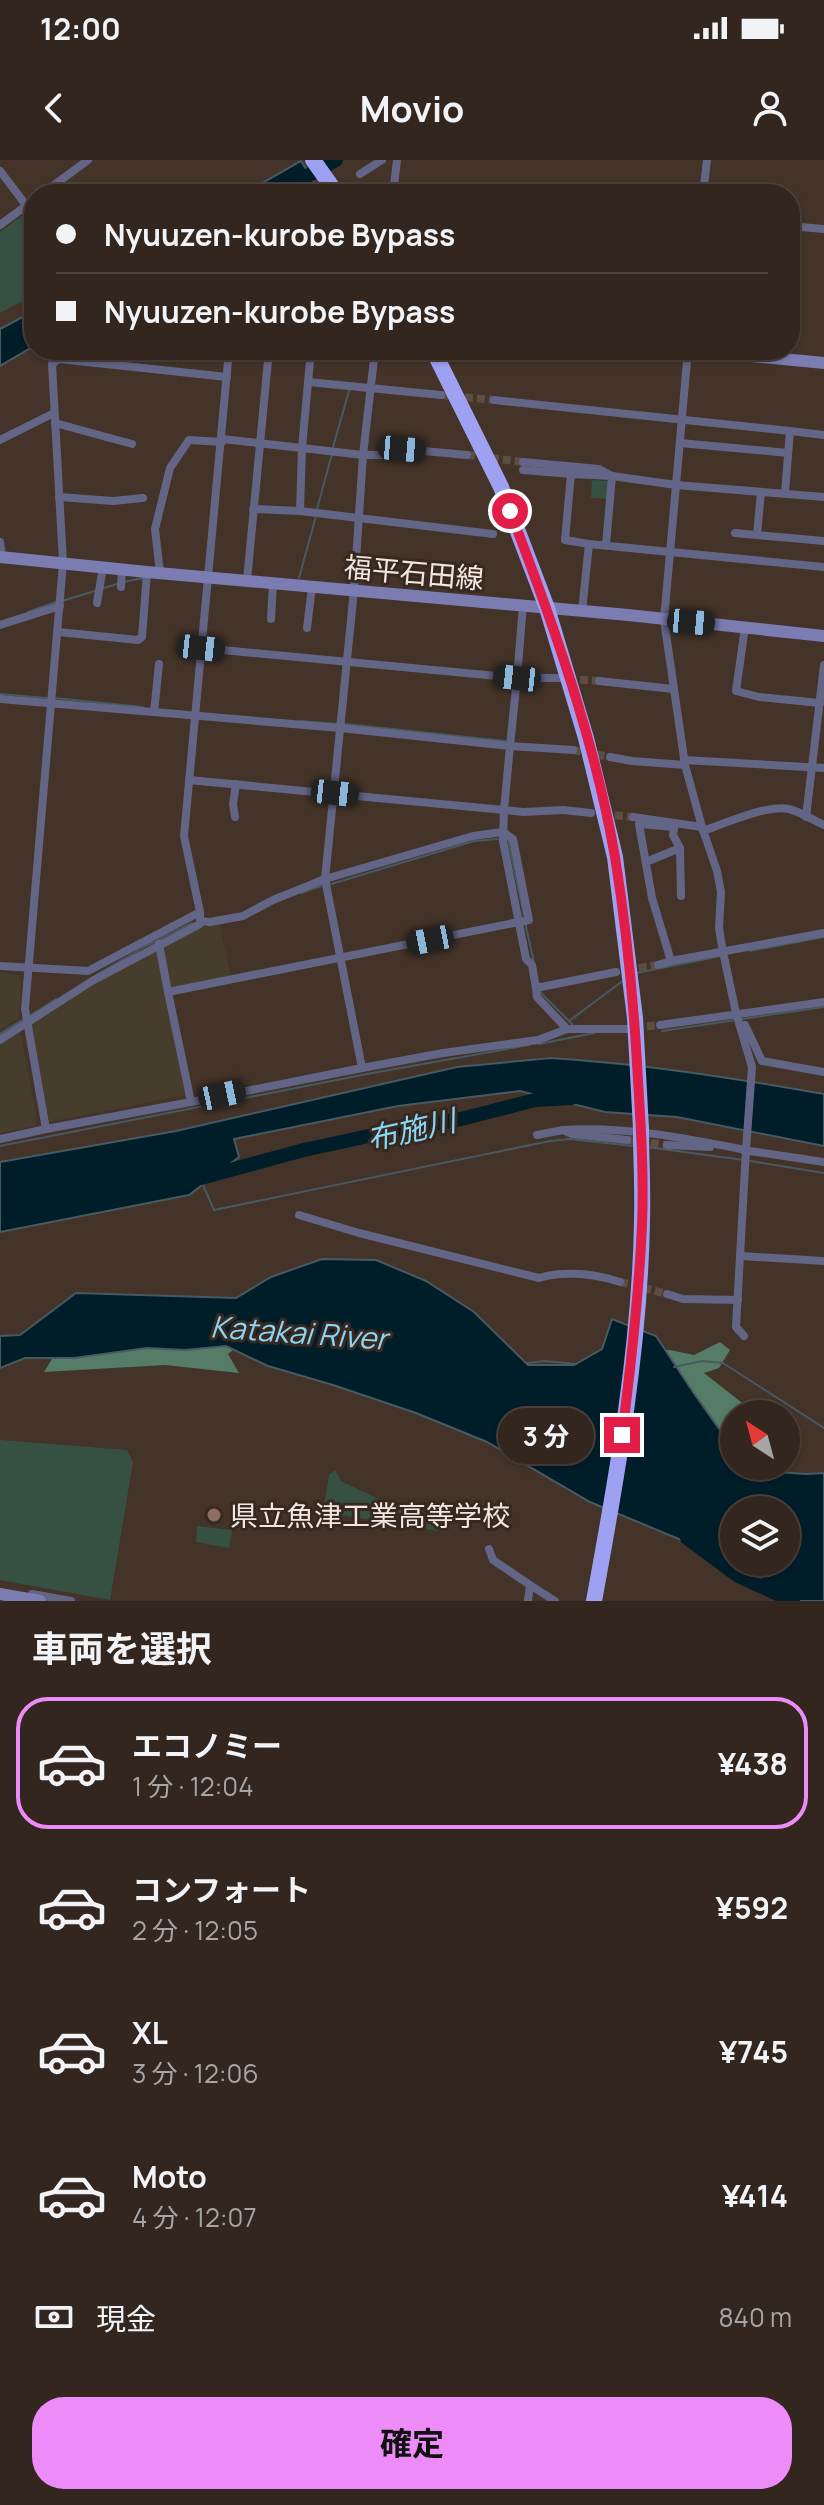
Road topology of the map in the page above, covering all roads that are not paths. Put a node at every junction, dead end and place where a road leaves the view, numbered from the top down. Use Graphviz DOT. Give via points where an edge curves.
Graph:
graph roads {
  1 [pos="88,160"];
  2 [pos="313,160"];
  3 [pos="382,160"];
  4 [pos="397,160"];
  5 [pos="707,160"];
  6 [pos="0,171"];
  7 [pos="360,174"];
  8 [pos="56,184"];
  9 [pos="330,184"];
  10 [pos="393,184"];
  11 [pos="704,184"];
  12 [pos="24,196"];
  13 [pos="24,207"];
  14 [pos="0,225"];
  15 [pos="800,227"];
  16 [pos="824,229"];
  17 [pos="58,360"];
  18 [pos="68,360"];
  19 [pos="228,360"];
  20 [pos="268,360"];
  21 [pos="310,360"];
  22 [pos="374,360"];
  23 [pos="438,360"];
  24 [pos="687,360"];
  25 [pos="793,360"];
  26 [pos="824,363"];
  27 [pos="227,377"];
  28 [pos="308,382"];
  29 [pos="372,389"];
  30 [pos="441,395"];
  31 [pos="494,400"];
  32 [pos="55,418"];
  33 [pos="682,420"];
  34 [pos="790,431"];
  35 [pos="824,435"];
  36 [pos="0,440"];
  37 [pos="222,441"];
  38 [pos="259,443"];
  39 [pos="680,443"];
  40 [pos="132,444"];
  41 [pos="302,448"];
  42 [pos="788,453"];
  43 [pos="363,455"];
  44 [pos="467,455"];
  45 [pos="571,474"];
  46 [pos="612,476"];
  47 [pos="676,485"];
  48 [pos="761,492"];
  49 [pos="785,493"];
  50 [pos="59,497"];
  51 [pos="824,497"];
  52 [pos="143,498"];
  53 [pos="253,509"];
  54 [pos="300,511"];
  55 [pos="358,518"];
  56 [pos="735,533"];
  57 [pos="493,534"];
  58 [pos="757,535"];
  59 [pos="824,541"];
  60 [pos="0,542"];
  61 [pos="589,544"];
  62 [pos="606,545"];
  63 [pos="669,551"];
  64 [pos="1,557"];
  65 [pos="63,563"];
  66 [pos="103,567"];
  67 [pos="824,567"];
  68 [pos="122,569"];
  69 [pos="154,572"];
  70 [pos="208,577"];
  71 [pos="247,580"];
  72 [pos="273,583"];
  73 [pos="312,586"];
  74 [pos="121,587"];
  75 [pos="354,590"];
  76 [pos="97,603"];
  77 [pos="523,605"];
  78 [pos="60,606"];
  79 [pos="547,608"];
  80 [pos="582,611"];
  81 [pos="271,619"];
  82 [pos="664,620"];
  83 [pos="0,625"];
  84 [pos="745,627"];
  85 [pos="307,628"];
  86 [pos="58,632"];
  87 [pos="824,636"];
  88 [pos="201,648"];
  89 [pos="347,662"];
  90 [pos="159,664"];
  91 [pos="824,665"];
  92 [pos="517,678"];
  93 [pos="559,678"];
  94 [pos="599,681"];
  95 [pos="673,689"];
  96 [pos="0,699"];
  97 [pos="51,703"];
  98 [pos="820,703"];
  99 [pos="154,712"];
  100 [pos="196,716"];
  101 [pos="340,728"];
  102 [pos="510,746"];
  103 [pos="573,750"];
  104 [pos="610,757"];
  105 [pos="685,762"];
  106 [pos="812,767"];
  107 [pos="824,768"];
  108 [pos="189,780"];
  109 [pos="236,784"];
  110 [pos="335,793"];
  111 [pos="504,810"];
  112 [pos="591,813"];
  113 [pos="235,817"];
  114 [pos="633,817"];
  115 [pos="806,817"];
  116 [pos="674,824"];
  117 [pos="824,825"];
  118 [pos="702,829"];
  119 [pos="503,832"];
  120 [pos="680,848"];
  121 [pos="646,862"];
  122 [pos="325,879"];
  123 [pos="681,896"];
  124 [pos="200,917"];
  125 [pos="519,923"];
  126 [pos="824,933"];
  127 [pos="159,944"];
  128 [pos="723,952"];
  129 [pos="341,957"];
  130 [pos="671,961"];
  131 [pos="658,965"];
  132 [pos="0,966"];
  133 [pos="27,969"];
  134 [pos="616,972"];
  135 [pos="536,988"];
  136 [pos="168,992"];
  137 [pos="824,1002"];
  138 [pos="736,1013"];
  139 [pos="25,1023"];
  140 [pos="631,1024"];
  141 [pos="660,1025"];
  142 [pos="740,1026"];
  143 [pos="567,1029"];
  144 [pos="0,1040"];
  145 [pos="362,1068"];
  146 [pos="824,1072"];
  147 [pos="191,1102"];
  148 [pos="46,1129"];
  149 [pos="563,1130"];
  150 [pos="636,1134"];
  151 [pos="537,1135"];
  152 [pos="0,1139"];
  153 [pos="667,1145"];
  154 [pos="746,1146"];
  155 [pos="824,1162"];
  156 [pos="299,1215"];
  157 [pos="741,1256"];
  158 [pos="824,1261"];
  159 [pos="620,1282"];
  160 [pos="667,1294"];
  161 [pos="738,1300"];
  162 [pos="744,1336"];
  163 [pos="489,1549"];
  164 [pos="530,1585"];
  165 [pos="0,1588"];
  166 [pos="0,1594"];
  167 [pos="40,1601"];
  168 [pos="71,1601"];
  169 [pos="528,1601"];
  170 [pos="555,1601"];
  171 [pos="594,1601"];
  1 -- 8 [label="street"];
  2 -- 9 [label="highway"];
  3 -- 7 [label="street"];
  4 -- 10 [label="street"];
  5 -- 11 [label="street"];
  6 -- 12 [label="street"];
  13 -- 14 [label="street"];
  15 -- 16 [label="street"];
  17 -- 32 [label="street" via="52,364"];
  18 -- 27 [label="street"];
  19 -- 27 [label="street"];
  20 -- 38 [label="street"];
  21 -- 28 [label="street"];
  22 -- 29 [label="street"];
  23 -- 79 [label="highway" via="501,487"];
  24 -- 33 [label="street"];
  25 -- 26 [label="main road"];
  27 -- 37 [label="street"];
  28 -- 29 [label="street"];
  28 -- 41 [label="street"];
  29 -- 30 [label="street"];
  29 -- 43 [label="street"];
  31 -- 33 [label="street"];
  32 -- 36 [label="street"];
  32 -- 40 [label="street"];
  32 -- 50 [label="street"];
  33 -- 34 [label="street"];
  33 -- 39 [label="street"];
  34 -- 35 [label="street"];
  34 -- 42 [label="street"];
  37 -- 38 [label="street"];
  37 -- 69 [label="street" via="189,440 170,468 155,529"];
  37 -- 70 [label="street"];
  38 -- 41 [label="street"];
  38 -- 53 [label="street"];
  39 -- 42 [label="street"];
  39 -- 47 [label="street"];
  41 -- 43 [label="street"];
  41 -- 54 [label="street"];
  42 -- 49 [label="street"];
  43 -- 44 [label="street" via="402,449"];
  43 -- 55 [label="street"];
  45 -- 46 [label="street"];
  45 -- 46 [label="street" via="523,466 599,469"];
  45 -- 61 [label="street" via="565,540"];
  46 -- 47 [label="street"];
  46 -- 62 [label="street"];
  47 -- 48 [label="street"];
  47 -- 63 [label="street"];
  48 -- 49 [label="street"];
  48 -- 58 [label="street"];
  49 -- 51 [label="street"];
  50 -- 52 [label="street"];
  50 -- 65 [label="street"];
  53 -- 54 [label="street"];
  53 -- 71 [label="street"];
  54 -- 55 [label="street"];
  55 -- 57 [label="street"];
  55 -- 75 [label="street"];
  56 -- 58 [label="street"];
  58 -- 59 [label="street"];
  60 -- 64 [label="street"];
  61 -- 62 [label="street"];
  61 -- 80 [label="street"];
  62 -- 63 [label="street"];
  63 -- 67 [label="street"];
  63 -- 82 [label="street"];
  64 -- 65 [label="main road, 福平石田線"];
  65 -- 66 [label="main road, 福平石田線"];
  65 -- 78 [label="street"];
  66 -- 68 [label="main road, 福平石田線"];
  66 -- 76 [label="street"];
  68 -- 69 [label="main road, 福平石田線"];
  68 -- 74 [label="street"];
  69 -- 70 [label="main road, 福平石田線"];
  69 -- 86 [label="street" via="138,640"];
  70 -- 71 [label="main road, 福平石田線"];
  70 -- 88 [label="street"];
  71 -- 72 [label="main road, 福平石田線"];
  72 -- 73 [label="main road, 福平石田線"];
  72 -- 81 [label="street"];
  73 -- 75 [label="main road, 福平石田線"];
  73 -- 85 [label="street"];
  75 -- 77 [label="main road, 福平石田線"];
  75 -- 89 [label="street"];
  77 -- 79 [label="main road, 福平石田線"];
  77 -- 92 [label="street"];
  78 -- 83 [label="street"];
  78 -- 86 [label="street"];
  79 -- 80 [label="main road, 福平石田線"];
  79 -- 140 [label="highway" via="615,857"];
  80 -- 82 [label="main road, 福平石田線"];
  82 -- 84 [label="main road, 福平石田線"];
  82 -- 95 [label="street"];
  84 -- 87 [label="main road, 福平石田線"];
  84 -- 98 [label="street" via="736,691"];
  86 -- 97 [label="street"];
  88 -- 89 [label="street"];
  88 -- 100 [label="street"];
  89 -- 92 [label="street"];
  89 -- 101 [label="street"];
  90 -- 99 [label="street"];
  91 -- 98 [label="street"];
  92 -- 93 [label="street"];
  92 -- 102 [label="street"];
  94 -- 95 [label="street"];
  95 -- 105 [label="street"];
  96 -- 97 [label="street"];
  97 -- 99 [label="street"];
  97 -- 133 [label="street"];
  98 -- 106 [label="street"];
  99 -- 100 [label="street"];
  100 -- 101 [label="street"];
  100 -- 108 [label="street"];
  101 -- 102 [label="street"];
  101 -- 110 [label="street"];
  102 -- 103 [label="street"];
  102 -- 111 [label="street"];
  104 -- 105 [label="street"];
  105 -- 106 [label="street"];
  105 -- 118 [label="street"];
  106 -- 107 [label="street"];
  106 -- 115 [label="street"];
  108 -- 109 [label="street"];
  108 -- 124 [label="street" via="184,836"];
  109 -- 110 [label="street"];
  109 -- 113 [label="street"];
  110 -- 111 [label="street"];
  110 -- 122 [label="street"];
  111 -- 112 [label="street"];
  111 -- 119 [label="street"];
  114 -- 116 [label="street"];
  115 -- 117 [label="street"];
  115 -- 118 [label="street" via="779,809"];
  116 -- 118 [label="street"];
  116 -- 120 [label="street"];
  116 -- 121 [label="street" via="639,824"];
  118 -- 128 [label="street" via="721,892"];
  119 -- 122 [label="street"];
  119 -- 125 [label="street"];
  120 -- 121 [label="street"];
  120 -- 123 [label="street"];
  121 -- 130 [label="street"];
  122 -- 124 [label="street" via="243,916 210,922"];
  122 -- 129 [label="street"];
  124 -- 127 [label="street" via="200,924"];
  124 -- 133 [label="street" via="88,971"];
  125 -- 129 [label="street"];
  125 -- 135 [label="street"];
  126 -- 128 [label="street"];
  127 -- 136 [label="street"];
  127 -- 139 [label="street"];
  128 -- 130 [label="street"];
  128 -- 138 [label="street"];
  129 -- 136 [label="street"];
  129 -- 145 [label="street"];
  130 -- 131 [label="street"];
  132 -- 133 [label="street"];
  133 -- 139 [label="street"];
  134 -- 135 [label="street"];
  135 -- 143 [label="street" via="537,997"];
  136 -- 147 [label="street"];
  137 -- 138 [label="street"];
  138 -- 141 [label="street"];
  138 -- 142 [label="street"];
  139 -- 144 [label="street"];
  139 -- 148 [label="street"];
  140 -- 143 [label="street"];
  140 -- 150 [label="highway, bridge"];
  142 -- 146 [label="street" via="745,1025 762,1061"];
  142 -- 154 [label="street" via="753,1072"];
  143 -- 145 [label="street" via="538,1040"];
  145 -- 147 [label="street"];
  147 -- 148 [label="street"];
  148 -- 152 [label="street"];
  149 -- 150 [label="street"];
  149 -- 150 [label="street"];
  149 -- 151 [label="street"];
  150 -- 154 [label="street"];
  150 -- 171 [label="highway" via="642,1222 636,1322"];
  153 -- 154 [label="street"];
  154 -- 155 [label="street"];
  154 -- 157 [label="street"];
  156 -- 159 [label="street" via="539,1278 555,1273"];
  157 -- 158 [label="street"];
  157 -- 161 [label="street"];
  160 -- 161 [label="street"];
  161 -- 162 [label="street" via="736,1327"];
  163 -- 164 [label="street" via="493,1560"];
  164 -- 169 [label="street"];
  164 -- 170 [label="street"];
  165 -- 168 [label="street"];
  166 -- 167 [label="main road"];
}
